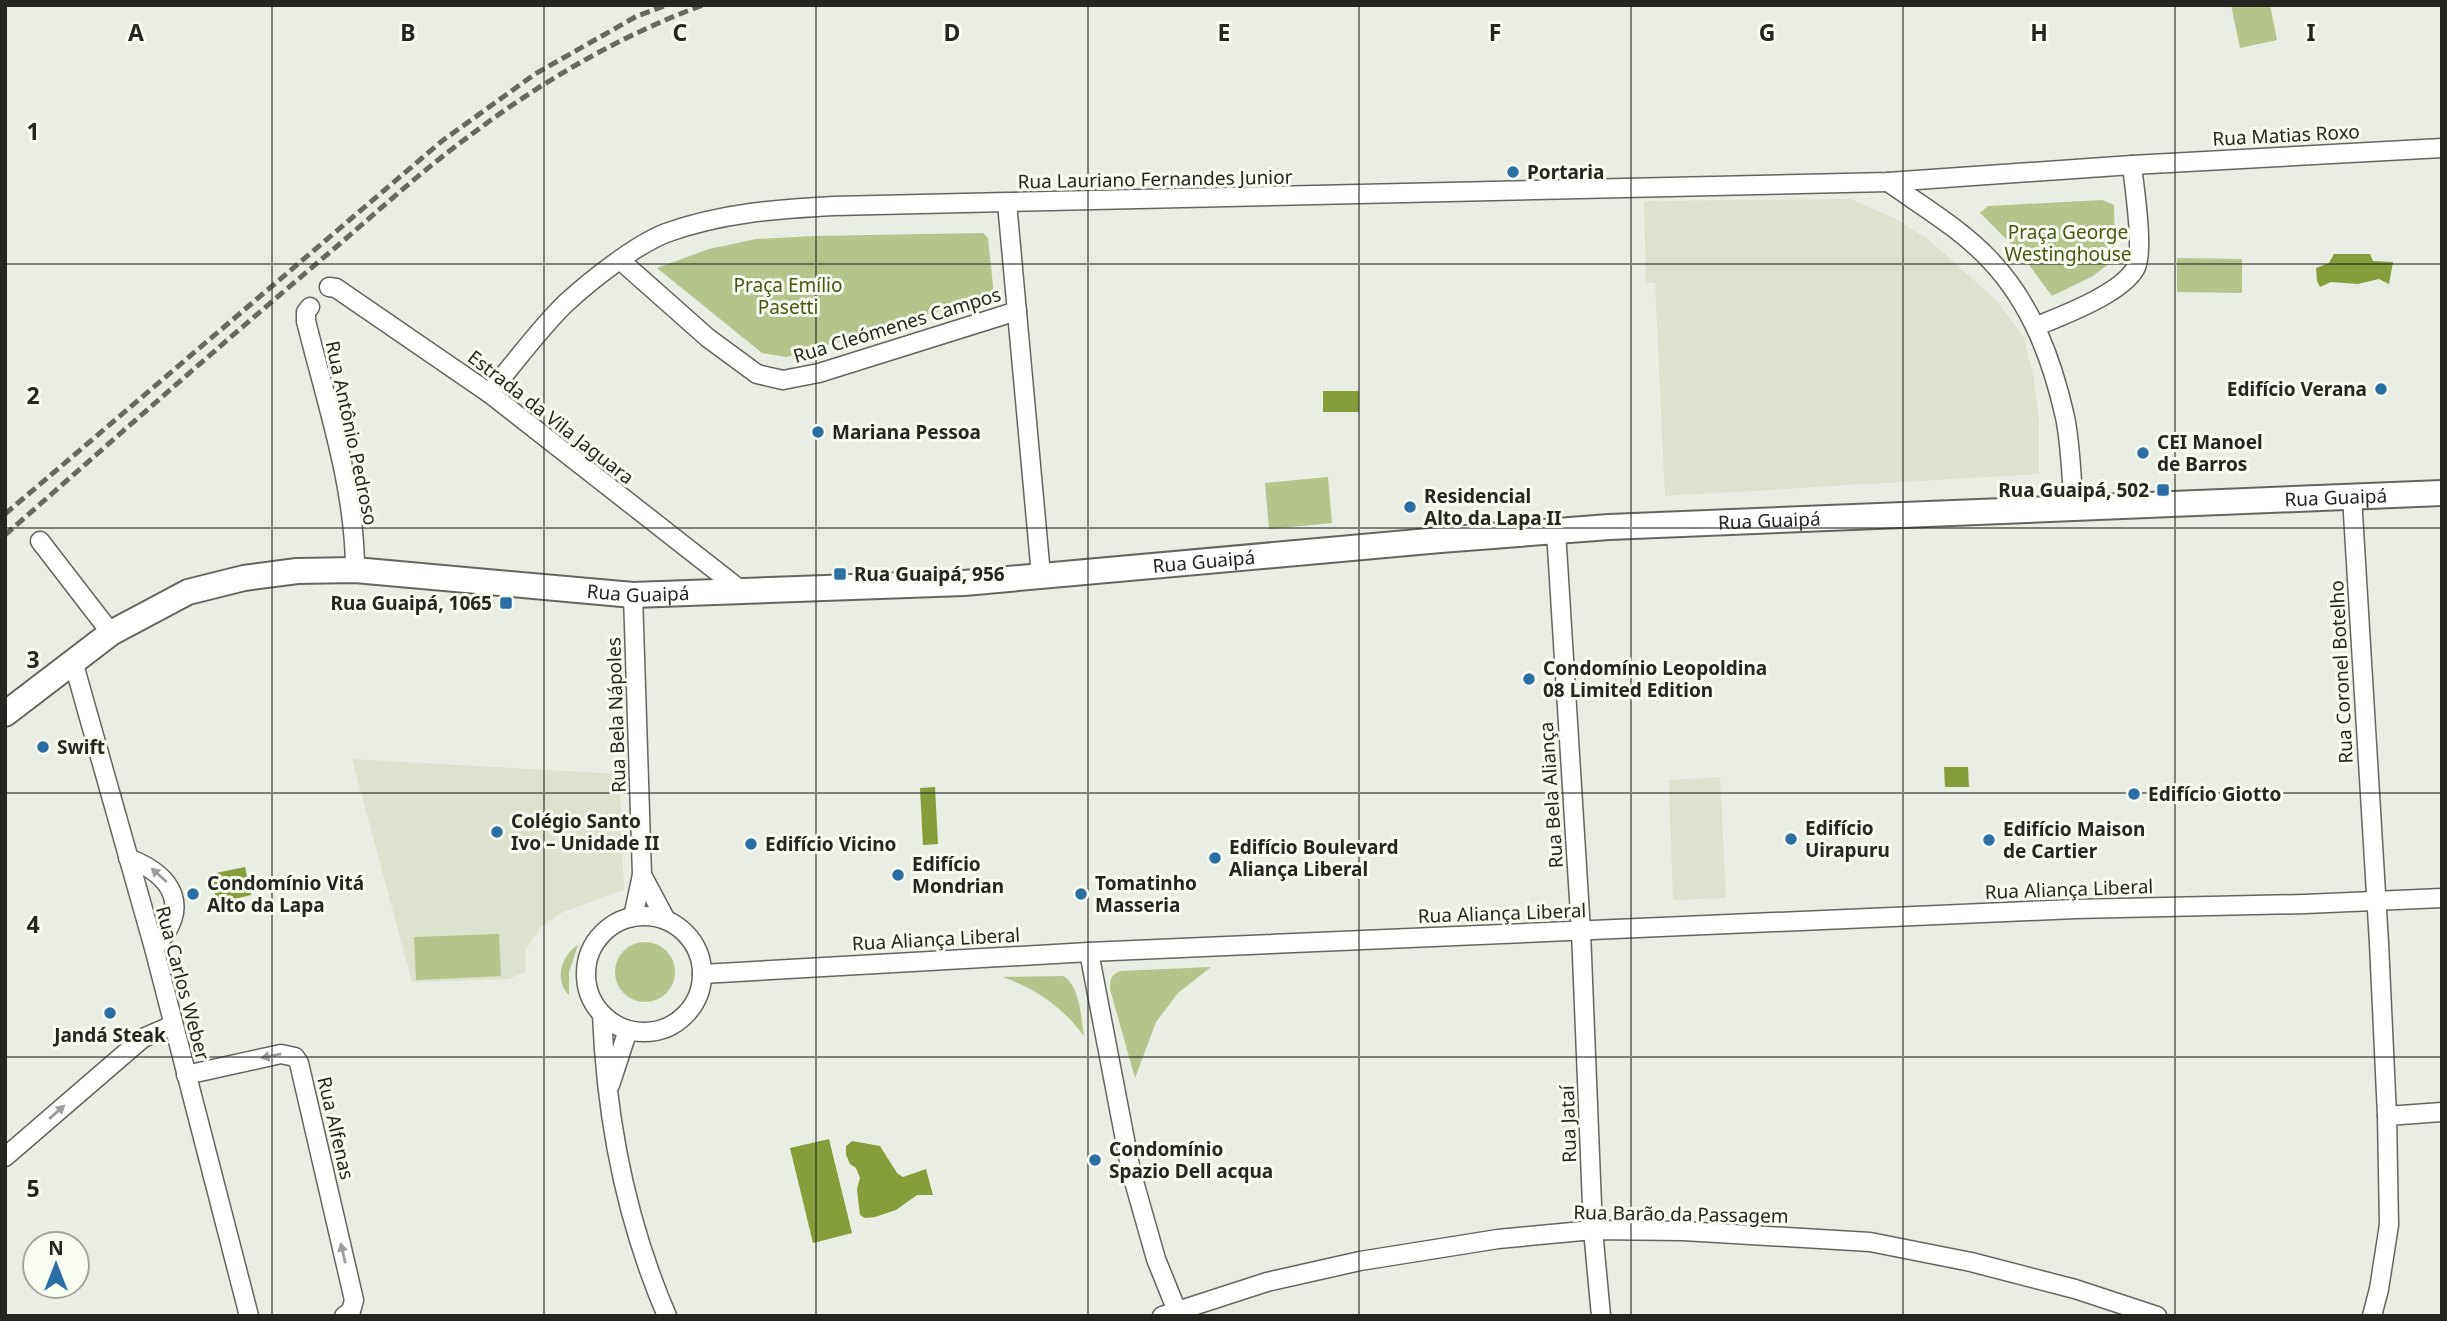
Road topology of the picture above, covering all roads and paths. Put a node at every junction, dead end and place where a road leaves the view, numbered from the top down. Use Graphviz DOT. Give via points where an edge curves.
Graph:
graph roads {
  1 [pos="2442,148"];
  2 [pos="2132,165"];
  3 [pos="1888,182"];
  4 [pos="1007,203"];
  5 [pos="620,260"];
  6 [pos="329,287"];
  7 [pos="310,307"];
  8 [pos="1017,311"];
  9 [pos="2037,326"];
  10 [pos="489,393"];
  11 [pos="2442,493"];
  12 [pos="2353,497"];
  13 [pos="2074,507"];
  14 [pos="1556,531"];
  15 [pos="40,541"];
  16 [pos="355,570"];
  17 [pos="1041,575"];
  18 [pos="742,591"];
  19 [pos="633,595"];
  20 [pos="111,633"];
  21 [pos="73,661"];
  22 [pos="5,714"];
  23 [pos="128,858"];
  24 [pos="642,875"];
  25 [pos="2442,898"];
  26 [pos="2376,901"];
  27 [pos="633,917"];
  28 [pos="666,920"];
  29 [pos="1581,931"];
  30 [pos="154,948"];
  31 [pos="1089,952"];
  32 [pos="702,974"];
  33 [pos="601,1014"];
  34 [pos="173,1025"];
  35 [pos="628,1030"];
  36 [pos="186,1075"];
  37 [pos="607,1091"];
  38 [pos="2442,1112"];
  39 [pos="2387,1116"];
  40 [pos="5,1157"];
  41 [pos="1593,1230"];
  42 [pos="1172,1314"];
  43 [pos="249,1316"];
  44 [pos="344,1316"];
  45 [pos="667,1316"];
  46 [pos="1601,1316"];
  47 [pos="2157,1316"];
  48 [pos="2372,1316"];
  1 -- 2 [label="street, Rua Matias Roxo"];
  2 -- 3 [label="street"];
  2 -- 9 [label="street" via="2137,267 2123,283"];
  3 -- 4 [label="street, Rua Lauriano Fernandes Junior"];
  3 -- 9 [label="street" via="1940,217 1989,259"];
  4 -- 5 [label="street, Rua Lauriano Fernandes Junior" via="773,209 725,216 664,234"];
  4 -- 8 [label="street"];
  5 -- 8 [label="street, Rua Cleómenes Campos" via="708,338 757,374 783,380"];
  5 -- 10 [label="street, Rua Lauriano Fernandes Junior" via="565,304"];
  6 -- 10 [label="street, Estrada da Vila Jaguara"];
  7 -- 16 [label="street, Rua Antônio Pedroso" via="306,321 345,480"];
  8 -- 17 [label="street"];
  9 -- 13 [label="street" via="2066,419"];
  10 -- 18 [label="street, Estrada da Vila Jaguara"];
  11 -- 12 [label="main road, Rua Guaipá"];
  12 -- 13 [label="main road, Rua Guaipá"];
  12 -- 26 [label="street, Rua Coronel Botelho"];
  13 -- 14 [label="main road, Rua Guaipá"];
  14 -- 17 [label="main road, Rua Guaipá"];
  14 -- 29 [label="street, Rua Bela Aliança"];
  15 -- 20 [label="street"];
  16 -- 19 [label="main road, Rua Guaipá"];
  16 -- 20 [label="main road, Rua Guaipá" via="297,571 188,592"];
  17 -- 18 [label="main road, Rua Guaipá"];
  18 -- 19 [label="main road, Rua Guaipá"];
  19 -- 24 [label="street, Rua Bela Nápoles"];
  20 -- 21 [label="main road, Rua Guaipá"];
  21 -- 22 [label="main road, Rua Guaipá"];
  21 -- 23 [label="street, Rua Carlos Weber"];
  23 -- 30 [label="street, Rua Carlos Weber"];
  30 -- 23 [label="street, one-way" via="173,919 172,891 156,871"];
  24 -- 27 [label="street"];
  24 -- 28 [label="street"];
  25 -- 26 [label="street, Rua Aliança Liberal"];
  26 -- 29 [label="street, Rua Aliança Liberal"];
  26 -- 39 [label="street, Rua Coronel Botelho"];
  27 -- 28 [label="street"];
  27 -- 33 [label="street" via="610,927 590,951 586,983"];
  28 -- 32 [label="street" via="693,942"];
  29 -- 31 [label="street, Rua Aliança Liberal"];
  29 -- 41 [label="street, Rua Jataí"];
  30 -- 34 [label="street, Rua Carlos Weber"];
  31 -- 32 [label="street, Rua Aliança Liberal"];
  31 -- 42 [label="street" via="1131,1171"];
  32 -- 35 [label="street" via="692,1008 679,1020 663,1029"];
  33 -- 35 [label="street"];
  33 -- 37 [label="street"];
  34 -- 36 [label="street, Rua Carlos Weber"];
  40 -- 34 [label="street, one-way" via="143,1038"];
  35 -- 37 [label="street"];
  36 -- 43 [label="street, Rua Carlos Weber"];
  44 -- 36 [label="street, Rua Alfenas, one-way" via="354,1300 299,1063 295,1057 281,1054"];
  37 -- 45 [label="street" via="630,1208"];
  38 -- 39 [label="street"];
  39 -- 48 [label="street" via="2389,1225"];
  41 -- 42 [label="street, Rua Barão da Passagem" via="1498,1239 1360,1261 1267,1282"];
  41 -- 46 [label="street, Rua Jataí"];
  41 -- 47 [label="street, Rua Barão da Passagem" via="1870,1242 2075,1289"];
}
